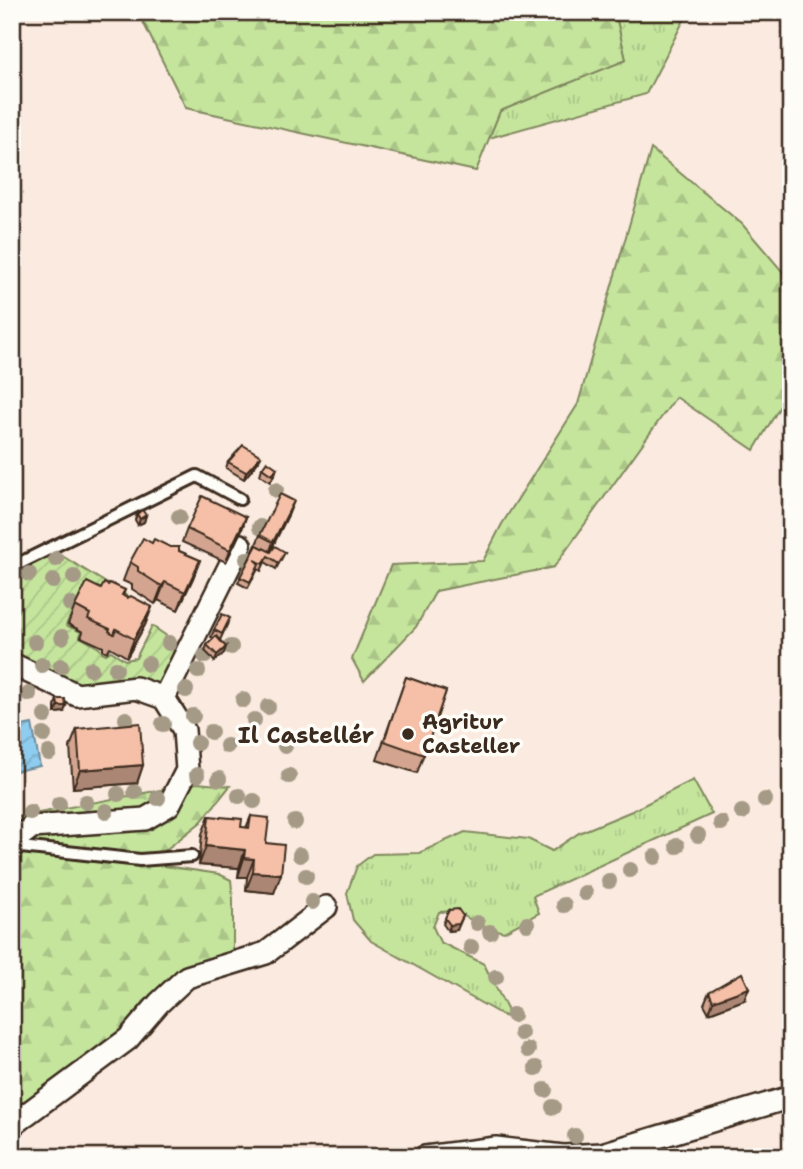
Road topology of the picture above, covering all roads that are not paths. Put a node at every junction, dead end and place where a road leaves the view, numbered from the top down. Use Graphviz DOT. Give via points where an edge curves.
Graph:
graph roads {
  1 [pos="240,499"];
  2 [pos="240,545"];
  3 [pos="12,567"];
  4 [pos="12,664"];
  5 [pos="164,698"];
  6 [pos="12,844"];
  7 [pos="192,856"];
  8 [pos="326,907"];
  9 [pos="791,1097"];
  10 [pos="12,1125"];
  11 [pos="425,1157"];
  1 -- 3 [label="lane" via="197,476"];
  2 -- 5 [label="street"];
  4 -- 5 [label="street" via="77,695 136,688"];
  5 -- 6 [label="street" via="184,730 187,770 169,806 145,819 32,827"];
  6 -- 7 [label="lane" via="140,860"];
  8 -- 10 [label="street" via="266,953 187,977 128,1039"];
  9 -- 11 [label="street" via="603,1154 563,1156 496,1148"];
}
